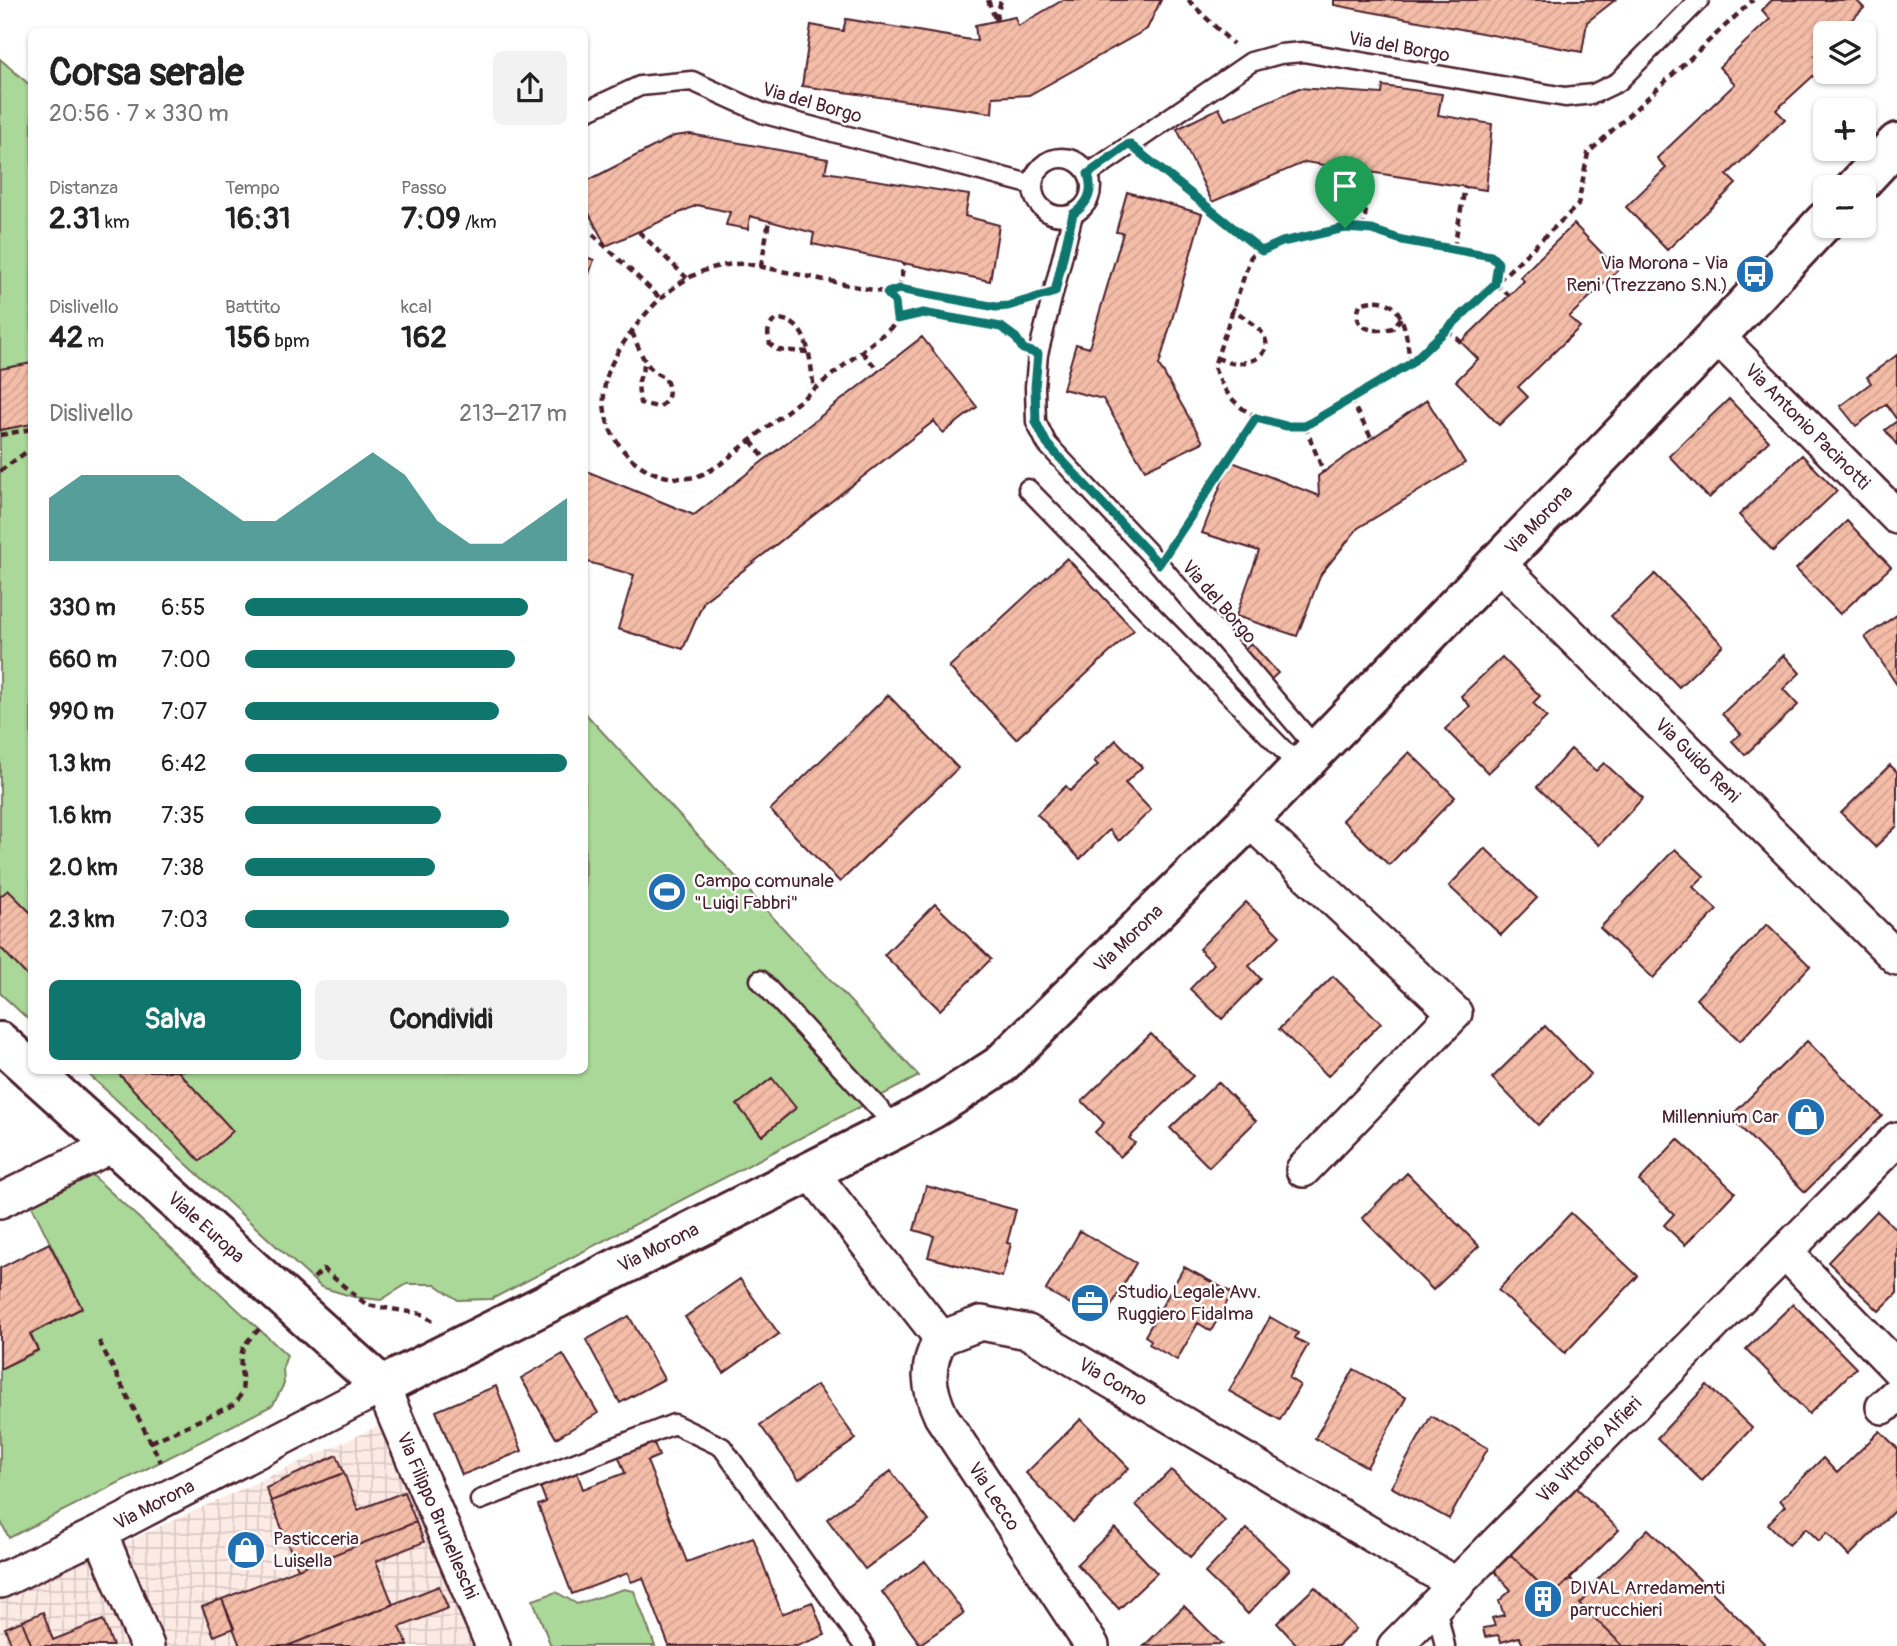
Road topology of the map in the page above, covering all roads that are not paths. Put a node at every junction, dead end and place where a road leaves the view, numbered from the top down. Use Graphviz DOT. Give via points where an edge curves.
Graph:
graph roads {
  1 [pos="1699,0"];
  2 [pos="588,110"];
  3 [pos="1897,143"];
  4 [pos="1088,174"];
  5 [pos="1867,175"];
  6 [pos="1033,185"];
  7 [pos="1073,214"];
  8 [pos="1813,233"];
  9 [pos="1717,337"];
  10 [pos="1027,489"];
  11 [pos="1897,517"];
  12 [pos="1497,562"];
  13 [pos="1308,758"];
  14 [pos="1249,820"];
  15 [pos="1897,958"];
  16 [pos="760,980"];
  17 [pos="0,1042"];
  18 [pos="28,1067"];
  19 [pos="35,1074"];
  20 [pos="897,1128"];
  21 [pos="1897,1139"];
  22 [pos="113,1145"];
  23 [pos="1303,1170"];
  24 [pos="810,1172"];
  25 [pos="0,1201"];
  26 [pos="1785,1252"];
  27 [pos="941,1338"];
  28 [pos="1897,1368"];
  29 [pos="382,1386"];
  30 [pos="480,1500"];
  31 [pos="100,1533"];
  32 [pos="0,1581"];
  33 [pos="1447,1595"];
  34 [pos="147,1646"];
  35 [pos="493,1646"];
  36 [pos="864,1646"];
  37 [pos="1092,1646"];
  38 [pos="1395,1646"];
  39 [pos="1445,1646"];
  1 -- 4 [label="lane, Via del Borgo" via="1618,82 1594,94 1565,97 1303,52 1251,62"];
  2 -- 6 [label="lane, Via del Borgo" via="640,86 692,81 765,114"];
  3 -- 5 [label="main road"];
  4 -- 6 [label="lane" via="1075,161 1056,159 1040,168"];
  4 -- 7 [label="lane" via="1087,201"];
  6 -- 7 [label="lane" via="1044,211"];
  7 -- 13 [label="lane, Via del Borgo" via="1038,354 1036,422 1047,444 1159,564"];
  8 -- 9 [label="main road, Via Morona"];
  9 -- 11 [label="street, Via Antonio Pacinotti"];
  9 -- 12 [label="main road, Via Morona"];
  10 -- 13 [label="lane"];
  12 -- 13 [label="main road, Via Morona"];
  12 -- 15 [label="street, Via Guido Reni"];
  13 -- 14 [label="main road, Via Morona"];
  14 -- 20 [label="main road, Via Morona" via="999,1066"];
  14 -- 23 [label="street" via="1455,1013"];
  16 -- 20 [label="lane"];
  17 -- 18 [label="main road, Viale Europa"];
  19 -- 22 [label="main road, Viale Europa"];
  20 -- 24 [label="main road, Via Morona"];
  21 -- 26 [label="street, Via Vittorio Alfieri"];
  22 -- 25 [label="street"];
  22 -- 29 [label="main road, Viale Europa"];
  24 -- 27 [label="street"];
  24 -- 29 [label="main road, Via Morona"];
  26 -- 28 [label="street"];
  26 -- 33 [label="street, Via Vittorio Alfieri"];
  27 -- 33 [label="street, Via Como" via="981,1322 1028,1332"];
  27 -- 37 [label="street, Via Lecco" via="931,1356 931,1394 941,1416"];
  29 -- 31 [label="street, Via Morona"];
  29 -- 35 [label="street, Via Filippo Brunelleschi"];
  30 -- 36 [label="lane" via="674,1424 722,1447"];
  31 -- 32 [label="street, Via Morona"];
  31 -- 34 [label="street"];
  33 -- 38 [label="street, Via Vittorio Alfieri"];
  33 -- 39 [label="lane"];
}
